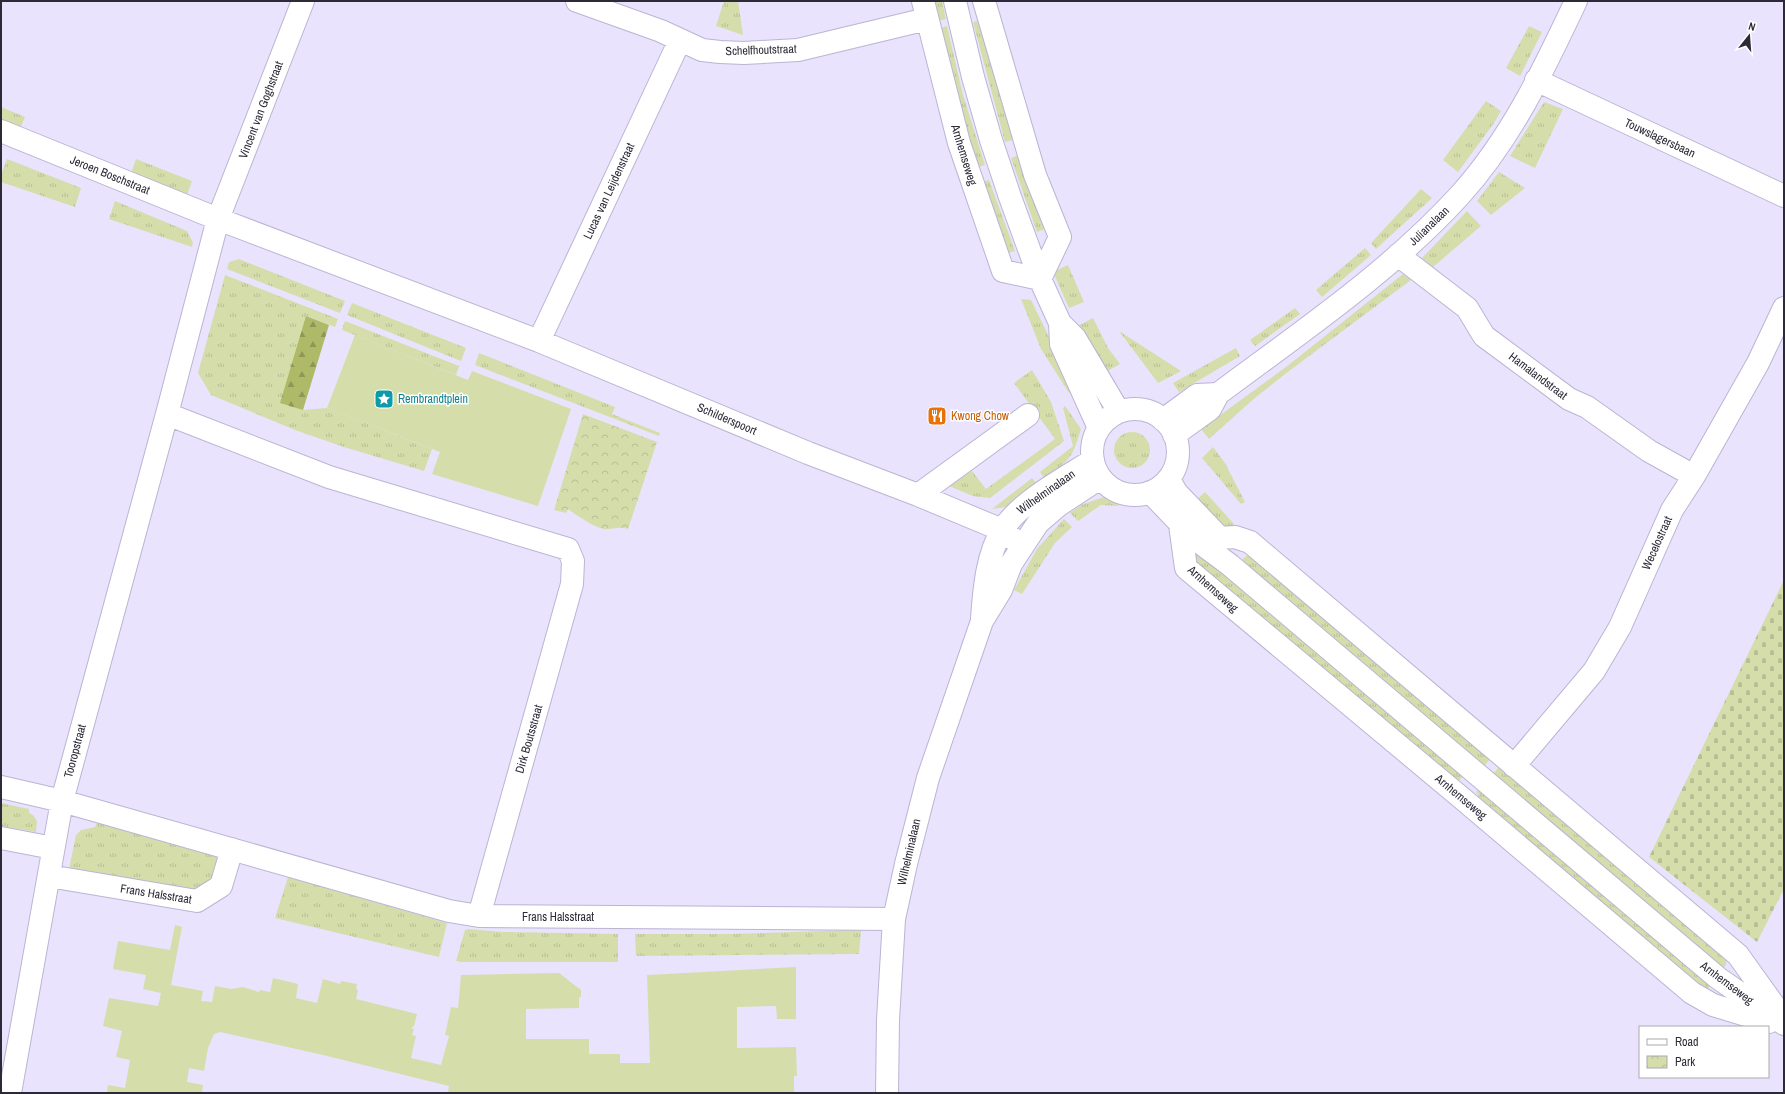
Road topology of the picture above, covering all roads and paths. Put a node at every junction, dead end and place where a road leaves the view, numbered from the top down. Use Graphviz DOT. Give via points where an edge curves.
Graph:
graph roads {
  1 [pos="303,1"];
  2 [pos="577,1"];
  3 [pos="955,1"];
  4 [pos="984,1"];
  5 [pos="1576,1"];
  6 [pos="925,10"];
  7 [pos="680,40"];
  8 [pos="1536,80"];
  9 [pos="1,131"];
  10 [pos="1784,196"];
  11 [pos="218,219"];
  12 [pos="1398,255"];
  13 [pos="1040,279"];
  14 [pos="1784,308"];
  15 [pos="1060,323"];
  16 [pos="539,341"];
  17 [pos="1119,412"];
  18 [pos="168,414"];
  19 [pos="1028,415"];
  20 [pos="1168,427"];
  21 [pos="1100,428"];
  22 [pos="1097,469"];
  23 [pos="1694,476"];
  24 [pos="1169,479"];
  25 [pos="1150,492"];
  26 [pos="918,495"];
  27 [pos="1180,524"];
  28 [pos="1002,530"];
  29 [pos="1217,545"];
  30 [pos="1022,546"];
  31 [pos="982,621"];
  32 [pos="1514,766"];
  33 [pos="1,787"];
  34 [pos="62,800"];
  35 [pos="1,838"];
  36 [pos="53,848"];
  37 [pos="232,848"];
  38 [pos="49,876"];
  39 [pos="479,916"];
  40 [pos="894,918"];
  41 [pos="1784,1020"];
  42 [pos="1784,1025"];
  43 [pos="10,1093"];
  44 [pos="887,1093"];
  1 -- 11 [label="street, Vincent van Goghstraat"];
  2 -- 7 [label="street, Schelfhoutstraat"];
  3 -- 13 [label="street" via="991,140"];
  4 -- 13 [label="street" via="1034,175 1060,237"];
  5 -- 8 [label="street, Julianalaan"];
  6 -- 7 [label="street, Schelfhoutstraat" via="798,50 720,52 702,50"];
  6 -- 13 [label="street, Arnhemseweg" via="959,143 1003,271"];
  7 -- 16 [label="street, Lucas van Leijdenstraat"];
  8 -- 10 [label="street, Touwslagersbaan"];
  8 -- 12 [label="street, Julianalaan" via="1514,120 1465,190"];
  9 -- 11 [label="street, Jeroen Boschstraat"];
  11 -- 16 [label="street"];
  11 -- 18 [label="street"];
  12 -- 20 [label="street, Julianalaan" via="1344,300 1218,394 1197,395"];
  12 -- 23 [label="street, Hamalandstraat" via="1467,308 1484,336 1569,399 1587,408 1649,451"];
  13 -- 15 [label="street"];
  14 -- 23 [label="street, Wecelostraat" via="1758,363"];
  15 -- 17 [label="street" via="1075,338"];
  15 -- 21 [label="street" via="1061,344"];
  16 -- 26 [label="street, Schilderspoort" via="808,453"];
  17 -- 20 [label="street" via="1135,409 1152,413"];
  17 -- 21 [label="street"];
  18 -- 34 [label="street, Tooropstraat"];
  18 -- 39 [label="street, Dirk Boutsstraat" via="329,477 568,549 573,561 572,584"];
  19 -- 26 [label="street"];
  20 -- 24 [label="street" via="1178,450"];
  21 -- 22 [label="street" via="1092,448"];
  22 -- 25 [label="street" via="1111,488 1125,494"];
  22 -- 28 [label="street, Wilhelminalaan" via="1047,490 1019,511"];
  22 -- 30 [label="street, Wilhelminalaan" via="1038,523"];
  23 -- 32 [label="street, Wecelostraat" via="1672,510 1620,627 1594,671"];
  24 -- 25 [label="street"];
  24 -- 29 [label="street, Arnhemseweg"];
  25 -- 27 [label="street, Arnhemseweg"];
  26 -- 28 [label="street, Schilderspoort"];
  27 -- 29 [label="street, Arnhemseweg" via="1195,538"];
  27 -- 42 [label="street, Arnhemseweg" via="1186,568 1692,994 1712,1005"];
  28 -- 30 [label="street, Schilderspoort"];
  28 -- 31 [label="street, Wilhelminalaan" via="984,584"];
  29 -- 32 [label="street, Arnhemseweg" via="1235,537 1250,542"];
  29 -- 42 [label="street, Arnhemseweg" via="1718,978"];
  30 -- 31 [label="street, Wilhelminalaan" via="1011,564 1001,590"];
  31 -- 40 [label="street, Wilhelminalaan" via="928,778"];
  32 -- 41 [label="street, Arnhemseweg" via="1738,955"];
  33 -- 34 [label="street, Frans Halsstraat"];
  34 -- 36 [label="street, Tooropstraat"];
  34 -- 37 [label="street, Frans Halsstraat"];
  35 -- 36 [label="street"];
  36 -- 38 [label="street, Tooropstraat"];
  37 -- 38 [label="street, Frans Halsstraat" via="221,886 197,901"];
  37 -- 39 [label="street, Frans Halsstraat" via="449,911"];
  38 -- 43 [label="street, Tooropstraat"];
  39 -- 40 [label="street, Frans Halsstraat"];
  40 -- 44 [label="street, Wilhelminalaan"];
}
